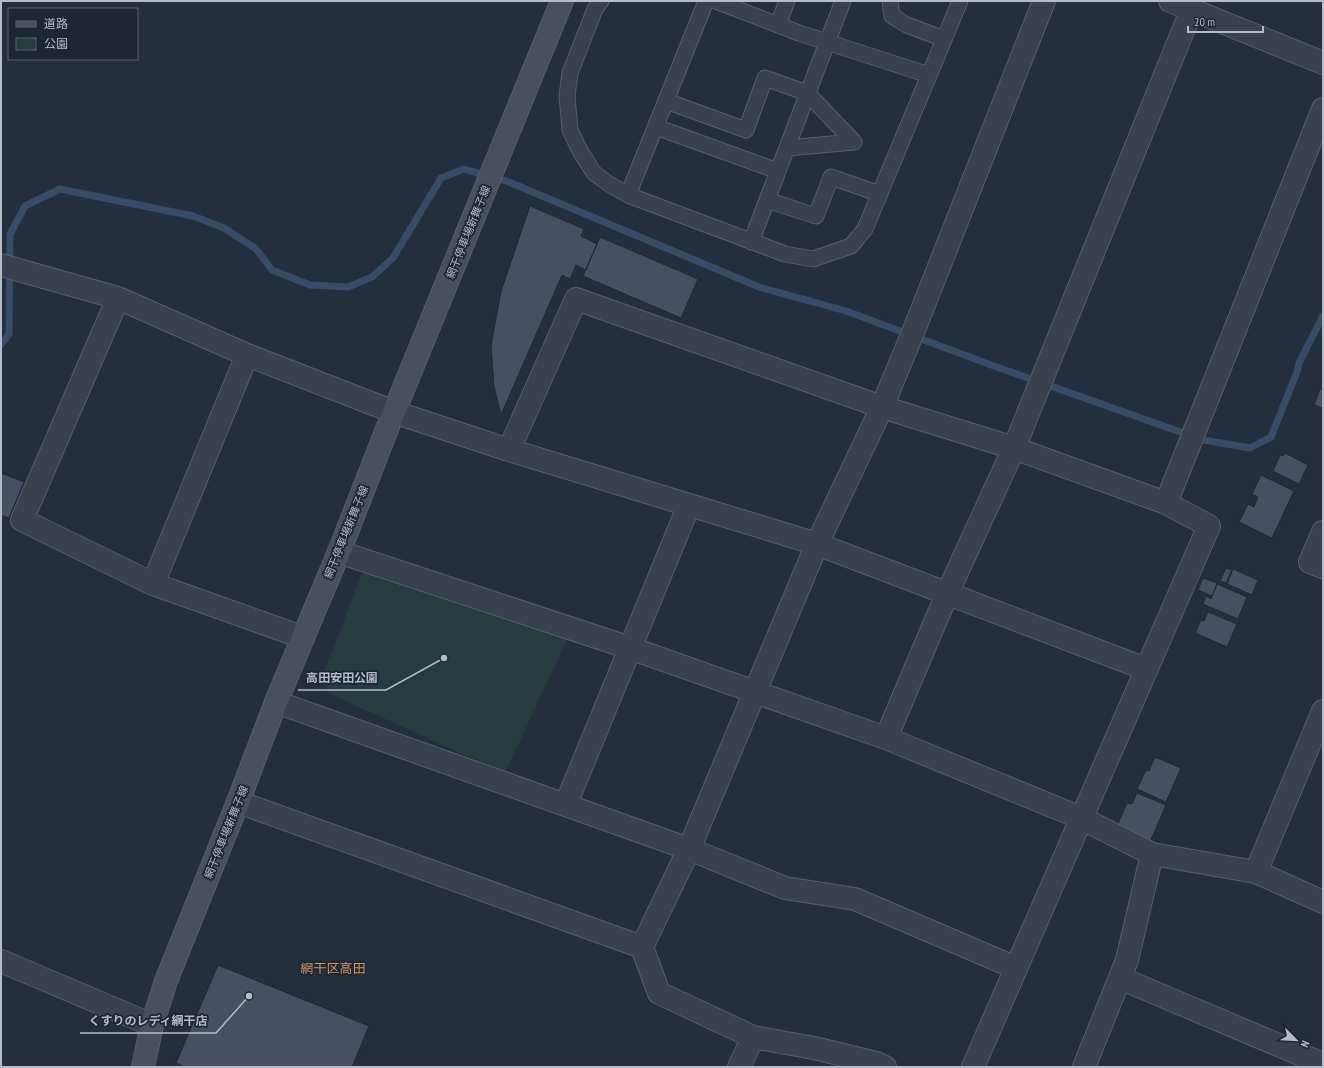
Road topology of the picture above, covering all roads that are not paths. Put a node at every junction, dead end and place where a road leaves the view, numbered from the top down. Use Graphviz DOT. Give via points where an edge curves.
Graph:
graph roads {
  1 [pos="562,1"];
  2 [pos="601,1"];
  3 [pos="706,1"];
  4 [pos="716,1"];
  5 [pos="787,1"];
  6 [pos="843,1"];
  7 [pos="890,1"];
  8 [pos="960,1"];
  9 [pos="1044,1"];
  10 [pos="1170,1"];
  11 [pos="1191,10"];
  12 [pos="778,25"];
  13 [pos="944,39"];
  14 [pos="827,42"];
  15 [pos="1323,63"];
  16 [pos="929,75"];
  17 [pos="807,93"];
  18 [pos="666,101"];
  19 [pos="1323,109"];
  20 [pos="656,127"];
  21 [pos="787,148"];
  22 [pos="778,171"];
  23 [pos="880,194"];
  24 [pos="628,195"];
  25 [pos="767,200"];
  26 [pos="751,242"];
  27 [pos="2,265"];
  28 [pos="118,298"];
  29 [pos="246,355"];
  30 [pos="882,407"];
  31 [pos="394,412"];
  32 [pos="1014,448"];
  33 [pos="509,450"];
  34 [pos="1166,503"];
  35 [pos="689,505"];
  36 [pos="1323,532"];
  37 [pos="818,544"];
  38 [pos="339,552"];
  39 [pos="1323,567"];
  40 [pos="153,584"];
  41 [pos="947,594"];
  42 [pos="302,638"];
  43 [pos="630,648"];
  44 [pos="1146,669"];
  45 [pos="755,693"];
  46 [pos="276,702"];
  47 [pos="1323,711"];
  48 [pos="886,738"];
  49 [pos="238,802"];
  50 [pos="566,804"];
  51 [pos="1081,818"];
  52 [pos="689,849"];
  53 [pos="1152,854"];
  54 [pos="1256,872"];
  55 [pos="1323,902"];
  56 [pos="642,947"];
  57 [pos="1,961"];
  58 [pos="1016,968"];
  59 [pos="1120,978"];
  60 [pos="152,1025"];
  61 [pos="753,1037"];
  62 [pos="1323,1064"];
  63 [pos="144,1067"];
  64 [pos="739,1067"];
  65 [pos="885,1067"];
  66 [pos="973,1067"];
  67 [pos="1084,1067"];
  1 -- 31 [label="main road, 網干停車場新舞子線"];
  2 -- 24 [label="lane" via="595,9 570,72 567,96 570,130 594,173"];
  3 -- 18 [label="lane"];
  4 -- 12 [label="lane"];
  5 -- 12 [label="lane"];
  6 -- 14 [label="lane"];
  7 -- 13 [label="lane" via="892,16 907,25"];
  8 -- 13 [label="lane"];
  9 -- 30 [label="street"];
  10 -- 11 [label="street"];
  11 -- 15 [label="street"];
  11 -- 32 [label="street"];
  12 -- 14 [label="lane"];
  13 -- 16 [label="lane"];
  14 -- 16 [label="lane"];
  14 -- 17 [label="lane"];
  16 -- 23 [label="lane"];
  17 -- 18 [label="lane" via="765,78 746,130"];
  17 -- 21 [label="lane"];
  17 -- 21 [label="lane" via="854,142"];
  18 -- 20 [label="lane"];
  19 -- 34 [label="street"];
  20 -- 22 [label="lane"];
  20 -- 24 [label="lane"];
  21 -- 22 [label="lane"];
  22 -- 25 [label="lane"];
  23 -- 25 [label="lane" via="831,177 816,216"];
  23 -- 26 [label="lane" via="865,230 851,246 833,253 813,259 785,254"];
  24 -- 26 [label="lane"];
  25 -- 26 [label="lane"];
  27 -- 28 [label="street"];
  28 -- 29 [label="street"];
  28 -- 40 [label="street" via="22,520"];
  29 -- 31 [label="street"];
  29 -- 40 [label="street"];
  30 -- 32 [label="street"];
  30 -- 33 [label="street" via="576,299"];
  30 -- 37 [label="street"];
  31 -- 33 [label="street"];
  31 -- 38 [label="main road, 網干停車場新舞子線"];
  32 -- 34 [label="street"];
  32 -- 41 [label="street"];
  33 -- 35 [label="street"];
  34 -- 44 [label="street" via="1209,526"];
  35 -- 37 [label="street"];
  35 -- 43 [label="street"];
  36 -- 39 [label="street" via="1310,562"];
  37 -- 41 [label="street"];
  37 -- 45 [label="street"];
  38 -- 42 [label="main road, 網干停車場新舞子線"];
  38 -- 43 [label="street"];
  40 -- 42 [label="street"];
  41 -- 44 [label="street"];
  41 -- 48 [label="street"];
  42 -- 46 [label="main road, 網干停車場新舞子線"];
  43 -- 45 [label="street"];
  43 -- 50 [label="street"];
  44 -- 51 [label="street"];
  45 -- 48 [label="street"];
  45 -- 52 [label="street"];
  46 -- 49 [label="main road, 網干停車場新舞子線"];
  46 -- 50 [label="street"];
  47 -- 54 [label="street"];
  48 -- 51 [label="street"];
  49 -- 56 [label="street"];
  49 -- 60 [label="main road, 網干停車場新舞子線" via="166,981"];
  50 -- 52 [label="street"];
  51 -- 53 [label="street"];
  51 -- 58 [label="street"];
  52 -- 56 [label="street"];
  52 -- 58 [label="street" via="785,888 855,899"];
  53 -- 54 [label="street"];
  53 -- 59 [label="street" via="1127,960"];
  54 -- 55 [label="street"];
  56 -- 61 [label="street" via="659,993"];
  57 -- 60 [label="street"];
  58 -- 66 [label="street"];
  59 -- 62 [label="street"];
  59 -- 67 [label="street"];
  60 -- 63 [label="main road, 網干停車場新舞子線"];
  61 -- 64 [label="street"];
  61 -- 65 [label="street" via="814,1048"];
}
